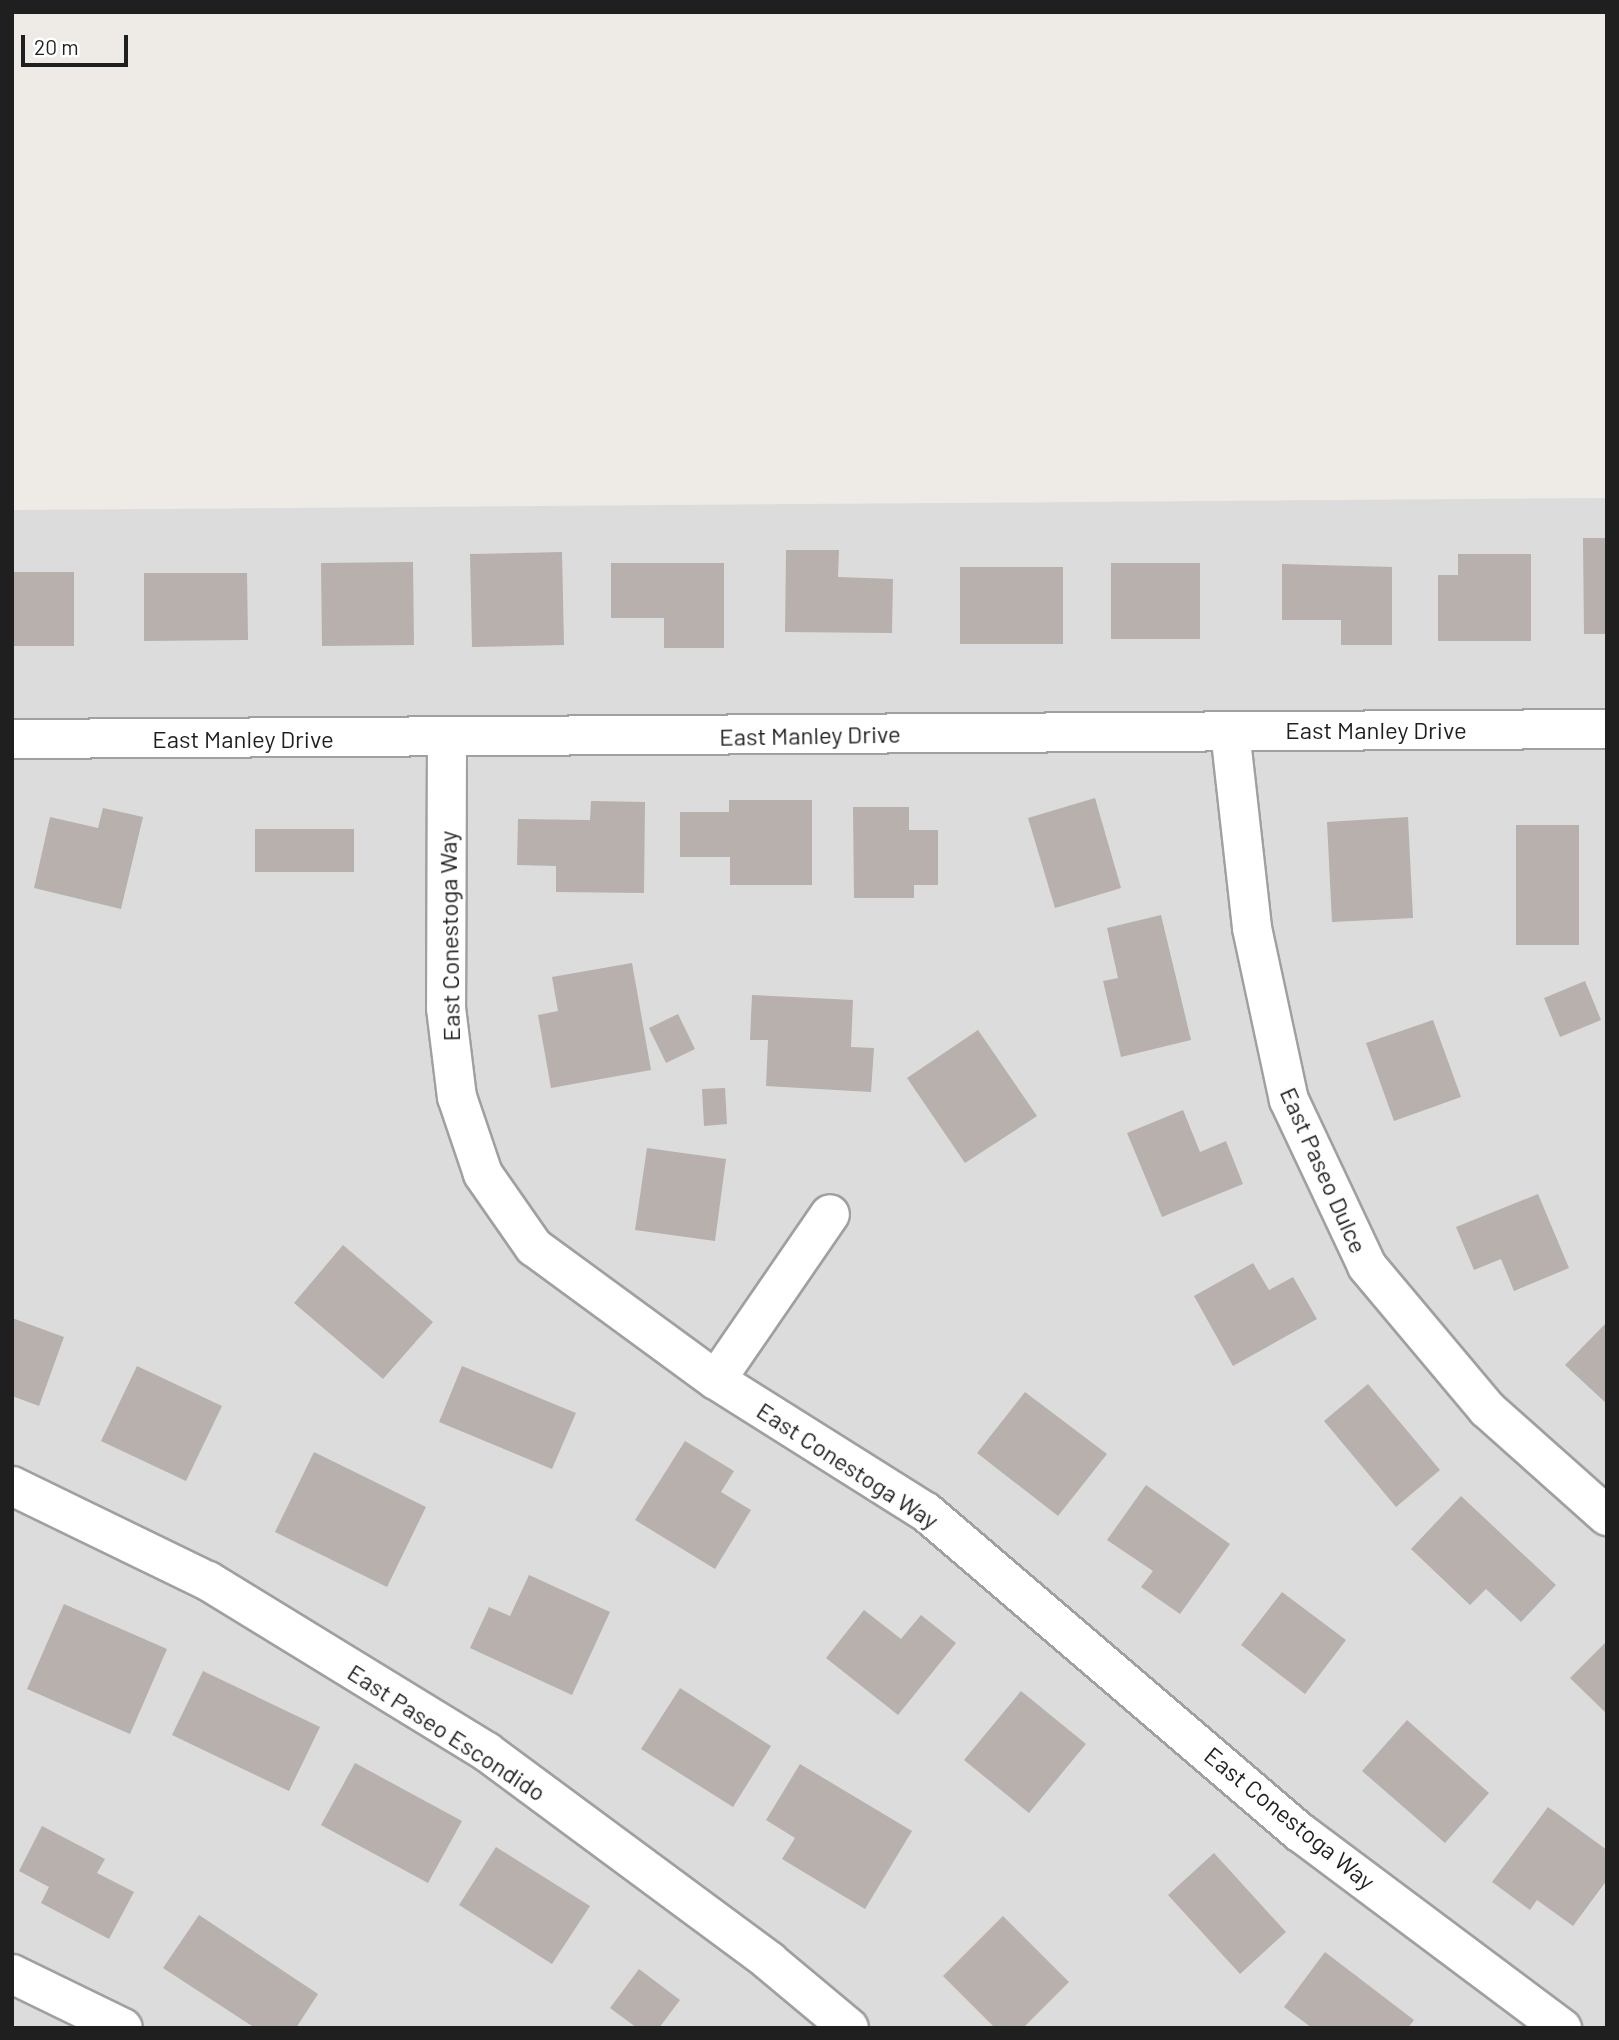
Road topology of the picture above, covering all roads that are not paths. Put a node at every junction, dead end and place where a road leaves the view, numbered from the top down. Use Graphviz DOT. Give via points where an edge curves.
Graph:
graph roads {
  1 [pos="1607,729"];
  2 [pos="1230,731"];
  3 [pos="12,738"];
  4 [pos="447,740"];
  5 [pos="830,1214"];
  6 [pos="716,1380"];
  7 [pos="12,1486"];
  8 [pos="1607,1516"];
  9 [pos="12,1974"];
  10 [pos="123,2028"];
  11 [pos="849,2028"];
  12 [pos="1562,2028"];
  1 -- 2 [label="street, East Manley Drive"];
  2 -- 4 [label="street, East Manley Drive"];
  2 -- 8 [label="street, East Paseo Dulce" via="1252,928 1289,1100 1367,1266 1488,1409"];
  3 -- 4 [label="street, East Manley Drive"];
  4 -- 6 [label="street, East Conestoga Way" via="446,1008 457,1097 483,1174 534,1247"];
  5 -- 6 [label="street"];
  6 -- 12 [label="street, East Conestoga Way" via="926,1512 1301,1833"];
  7 -- 11 [label="street, East Paseo Escondido" via="208,1581 487,1752 769,1961"];
  9 -- 10 [label="street"];
}
